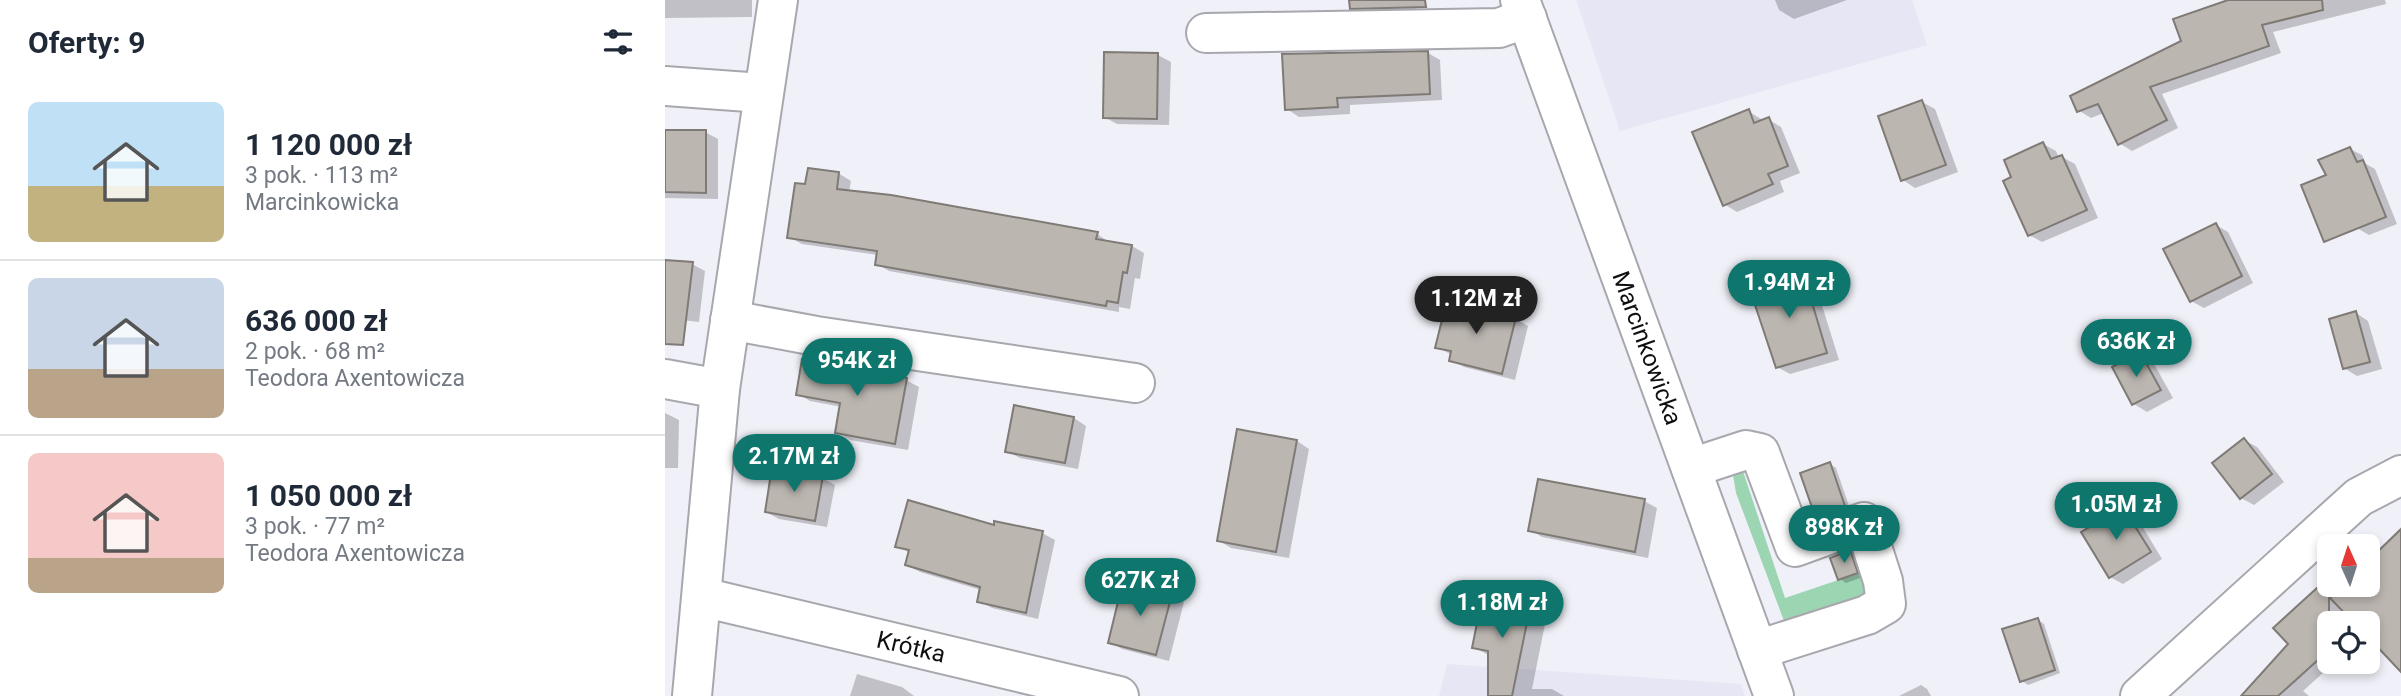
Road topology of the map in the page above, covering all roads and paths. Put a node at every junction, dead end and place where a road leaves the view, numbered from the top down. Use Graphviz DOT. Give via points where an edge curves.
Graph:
graph roads {
  1 [pos="778,0"];
  2 [pos="1524,9"];
  3 [pos="1206,33"];
  4 [pos="665,86"];
  5 [pos="762,93"];
  6 [pos="730,320"];
  7 [pos="665,379"];
  8 [pos="1135,383"];
  9 [pos="720,388"];
  10 [pos="1691,468"];
  11 [pos="2401,475"];
  12 [pos="702,597"];
  13 [pos="1757,650"];
  14 [pos="692,696"];
  15 [pos="1119,696"];
  16 [pos="1774,696"];
  17 [pos="2140,696"];
  1 -- 5 [label="street"];
  2 -- 3 [label="street" via="1499,28"];
  2 -- 10 [label="street, Marcinkowicka"];
  4 -- 5 [label="street"];
  5 -- 6 [label="street"];
  6 -- 8 [label="street"];
  6 -- 9 [label="street"];
  7 -- 9 [label="street"];
  9 -- 12 [label="street"];
  10 -- 13 [label="street, Marcinkowicka"];
  10 -- 13 [label="street" via="1746,450 1760,453 1795,547 1864,522 1886,604 1867,615"];
  11 -- 17 [label="street" via="2359,497"];
  12 -- 14 [label="street"];
  12 -- 15 [label="street, Krótka"];
  13 -- 16 [label="street, Marcinkowicka"];
}
